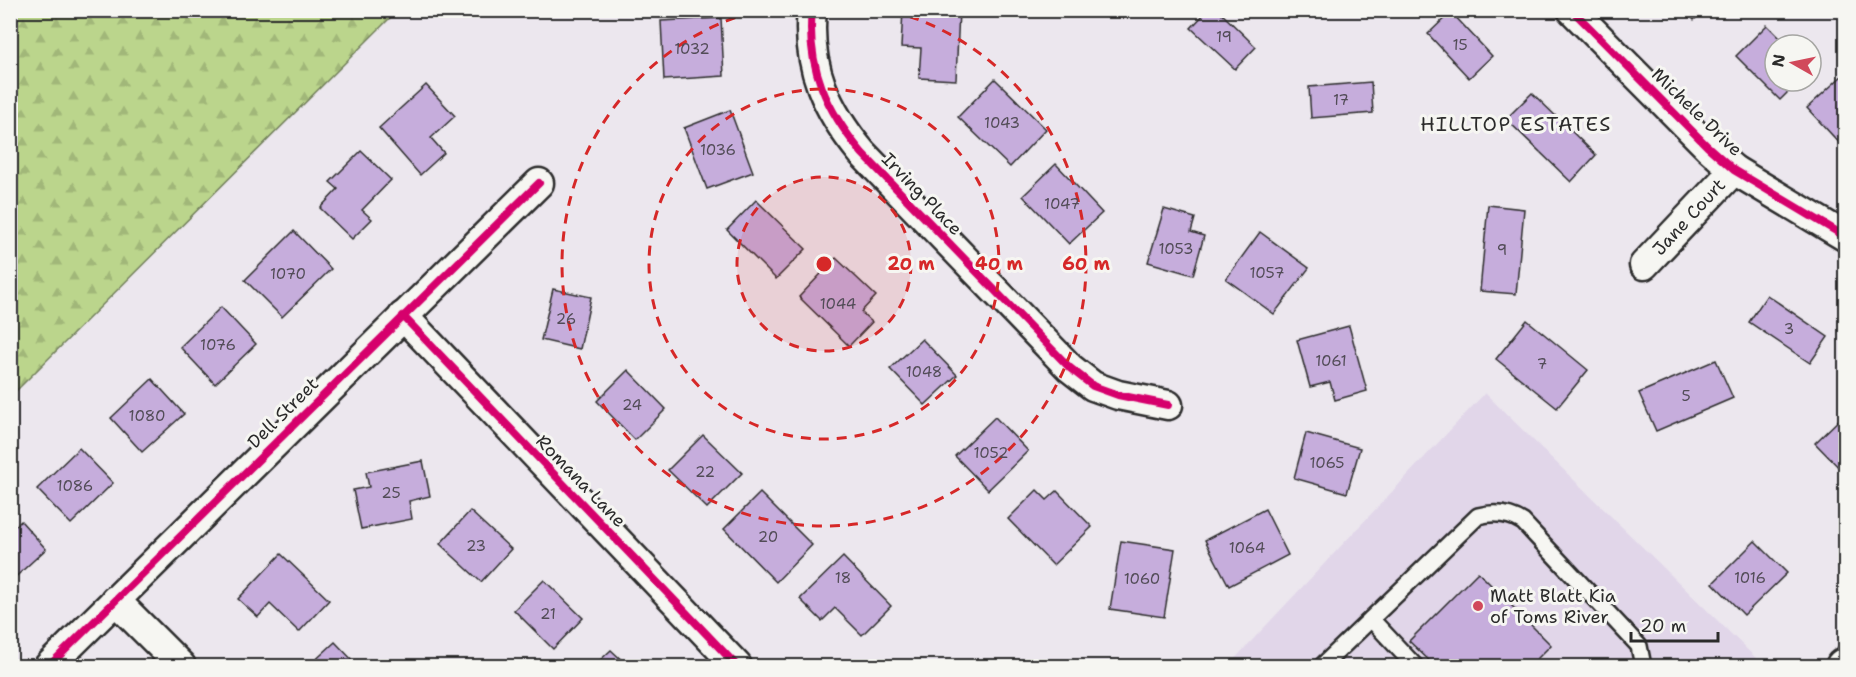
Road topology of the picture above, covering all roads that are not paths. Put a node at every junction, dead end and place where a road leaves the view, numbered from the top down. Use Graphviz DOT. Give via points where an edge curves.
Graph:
graph roads {
  1 [pos="812,10"];
  2 [pos="1572,10"];
  3 [pos="1734,170"];
  4 [pos="539,183"];
  5 [pos="1845,237"];
  6 [pos="1644,265"];
  7 [pos="403,316"];
  8 [pos="1168,405"];
  9 [pos="115,600"];
  10 [pos="1371,619"];
  11 [pos="49,666"];
  12 [pos="181,666"];
  13 [pos="737,666"];
  14 [pos="1322,666"];
  15 [pos="1415,666"];
  16 [pos="1642,666"];
  1 -- 8 [label="street, Irving Place" via="815,71 823,94 862,153 1070,368 1093,386"];
  2 -- 3 [label="street, Michele Drive"];
  3 -- 5 [label="street, Michele Drive"];
  3 -- 6 [label="street, Jane Court"];
  4 -- 7 [label="street, Dell Street"];
  7 -- 9 [label="street, Dell Street"];
  7 -- 13 [label="street, Romana Lane"];
  9 -- 11 [label="street, Dell Street"];
  9 -- 12 [label="street"];
  10 -- 14 [label="lane"];
  10 -- 15 [label="lane"];
  10 -- 16 [label="lane" via="1478,516 1503,514 1523,522 1639,646"];
}
